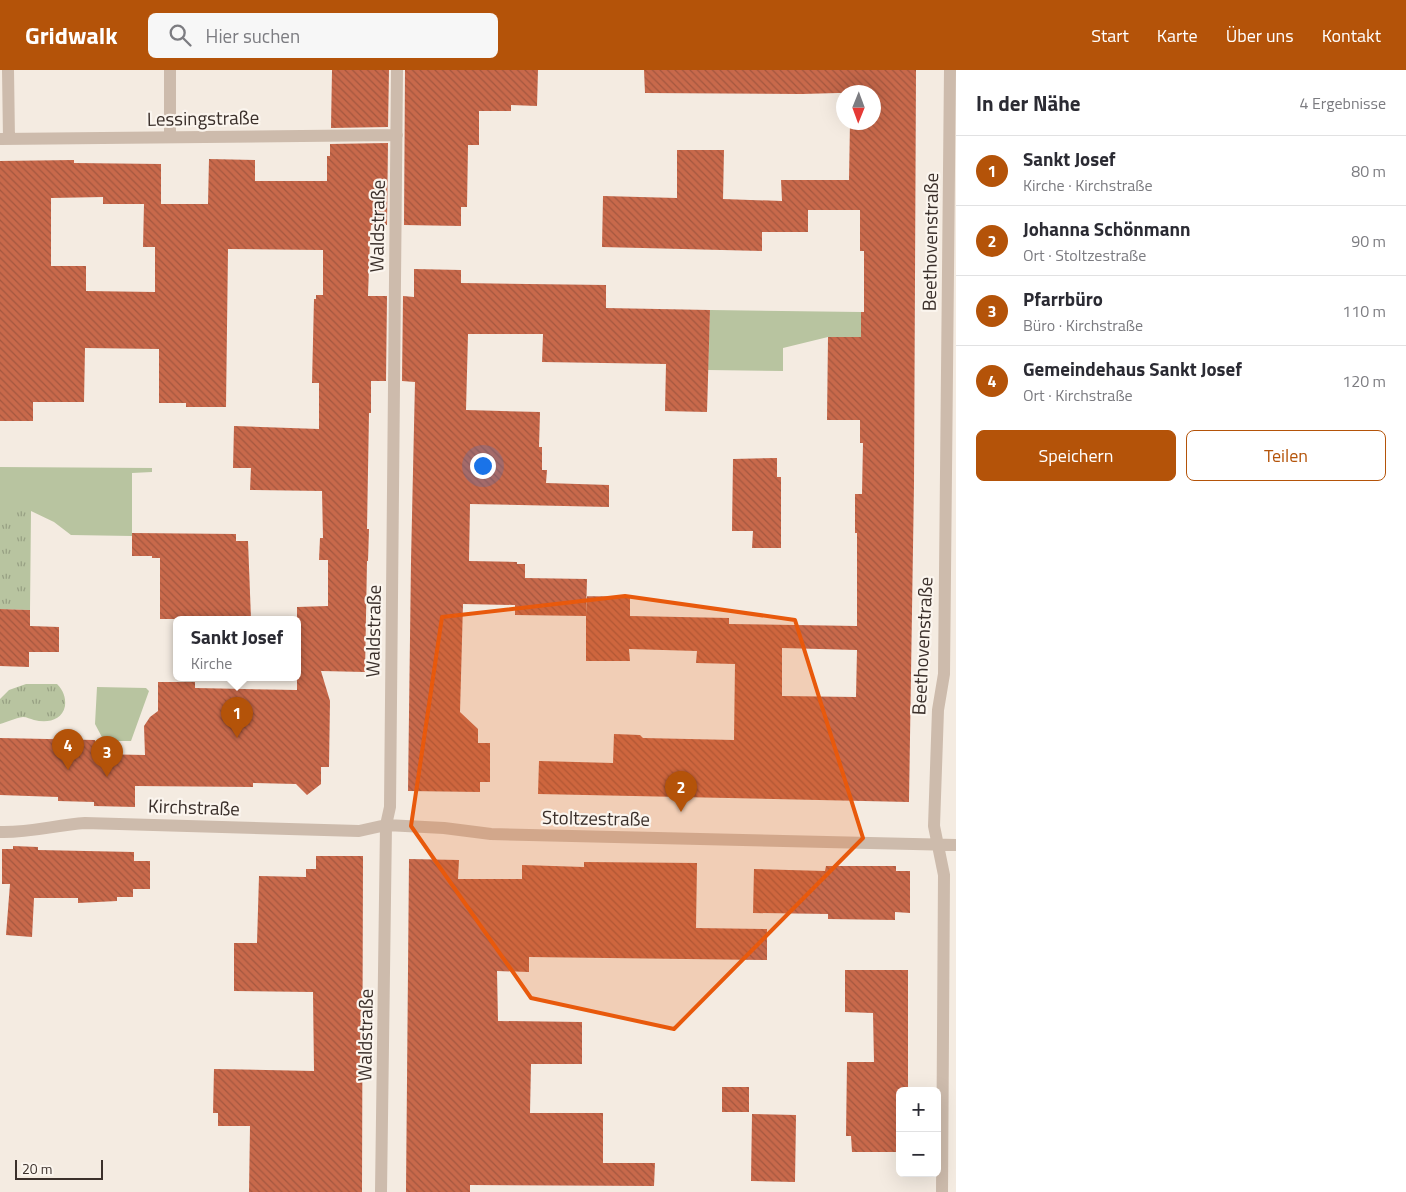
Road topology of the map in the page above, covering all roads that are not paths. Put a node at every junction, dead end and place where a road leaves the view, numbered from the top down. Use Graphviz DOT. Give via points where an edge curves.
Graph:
graph roads {
  1 [pos="8,70"];
  2 [pos="170,70"];
  3 [pos="397,70"];
  4 [pos="950,70"];
  5 [pos="397,135"];
  6 [pos="170,137"];
  7 [pos="4,139"];
  8 [pos="386,825"];
  9 [pos="0,832"];
  10 [pos="938,844"];
  11 [pos="956,845"];
  12 [pos="381,1192"];
  13 [pos="942,1192"];
  1 -- 7 [label="street, Lessingstraße"];
  2 -- 6 [label="street"];
  3 -- 5 [label="street, Waldstraße"];
  4 -- 10 [label="street, Beethovenstraße" via="944,674 938,710 934,826"];
  5 -- 6 [label="street, Lessingstraße"];
  5 -- 8 [label="street, Waldstraße" via="390,807"];
  6 -- 7 [label="street, Lessingstraße"];
  8 -- 9 [label="street, Kirchstraße" via="360,831 85,823 27,832"];
  8 -- 10 [label="street, Stoltzestraße" via="491,834"];
  8 -- 12 [label="street, Waldstraße"];
  10 -- 11 [label="street, Stoltzestraße"];
  10 -- 13 [label="street, Beethovenstraße" via="944,875"];
}
